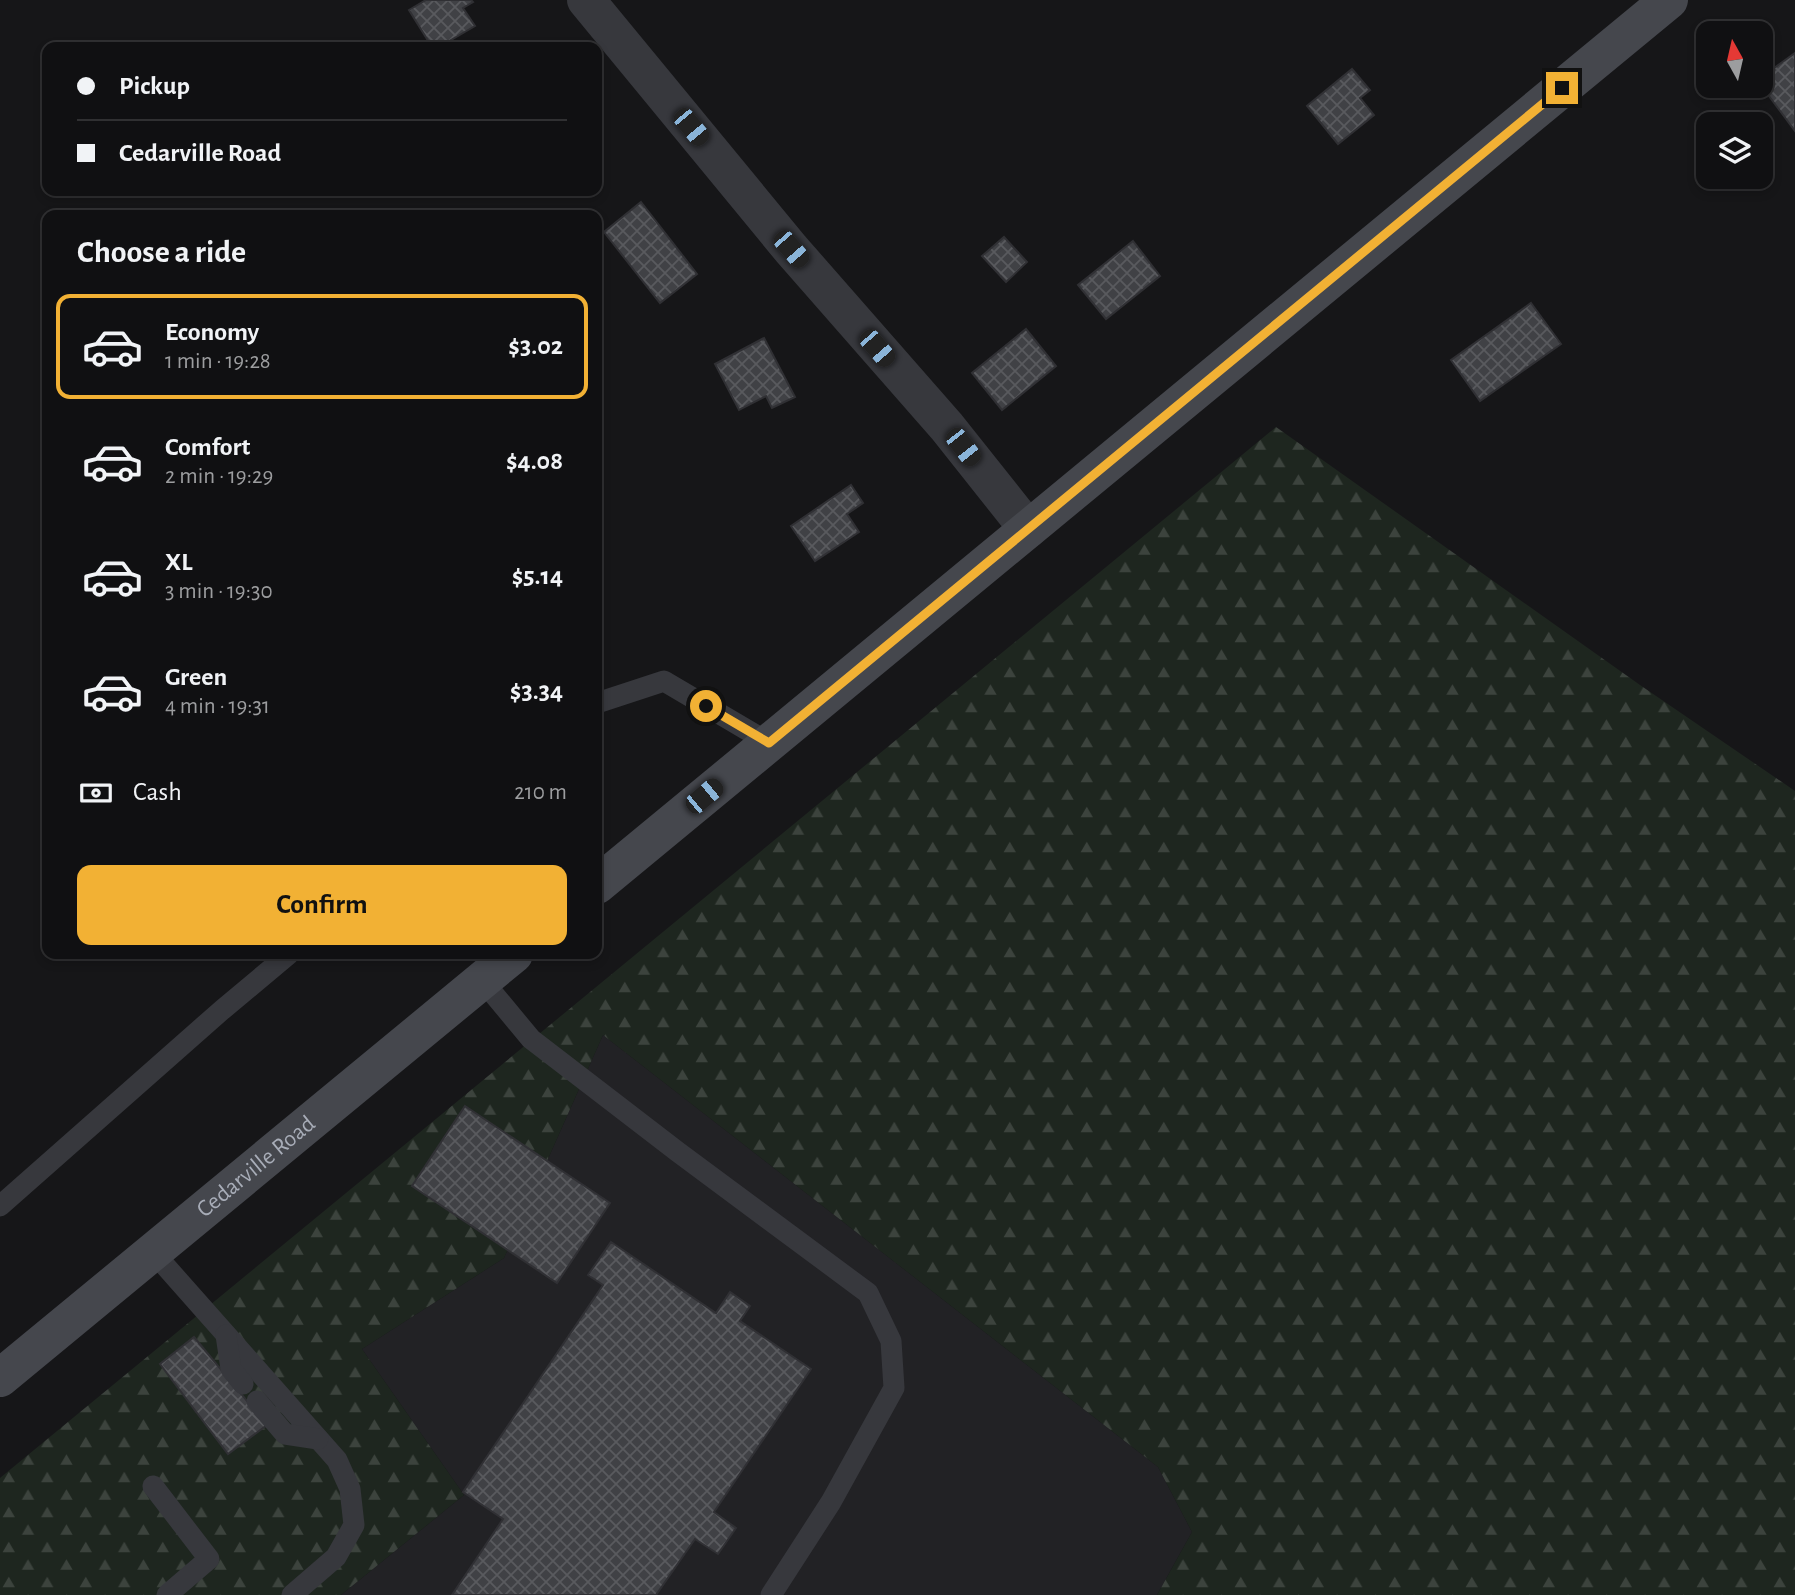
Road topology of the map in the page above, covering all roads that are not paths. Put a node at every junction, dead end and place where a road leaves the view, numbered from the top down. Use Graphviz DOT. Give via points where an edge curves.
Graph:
graph roads {
  1 [pos="586,0"];
  2 [pos="1669,0"];
  3 [pos="1028,529"];
  4 [pos="602,700"];
  5 [pos="769,743"];
  6 [pos="602,881"];
  7 [pos="283,959"];
  8 [pos="508,959"];
  9 [pos="482,980"];
  10 [pos="0,1206"];
  11 [pos="153,1252"];
  12 [pos="226,1335"];
  13 [pos="0,1378"];
  14 [pos="243,1384"];
  15 [pos="257,1401"];
  16 [pos="318,1439"];
  17 [pos="153,1486"];
  18 [pos="166,1595"];
  19 [pos="292,1595"];
  20 [pos="771,1595"];
  1 -- 3 [label="street" via="791,249 947,426"];
  2 -- 3 [label="main road"];
  3 -- 5 [label="main road"];
  4 -- 5 [label="lane" via="664,681"];
  5 -- 6 [label="main road"];
  7 -- 10 [label="lane"];
  8 -- 9 [label="main road, Cedarville Road"];
  9 -- 11 [label="main road, Cedarville Road"];
  9 -- 20 [label="lane" via="531,1040 868,1293 891,1341 894,1388 831,1502"];
  11 -- 12 [label="lane"];
  11 -- 13 [label="main road, Cedarville Road"];
  12 -- 14 [label="lane" via="231,1369"];
  12 -- 16 [label="lane"];
  15 -- 16 [label="lane" via="285,1434"];
  16 -- 19 [label="lane" via="337,1460 350,1489 354,1525 336,1557"];
  17 -- 18 [label="lane" via="209,1559"];
}
